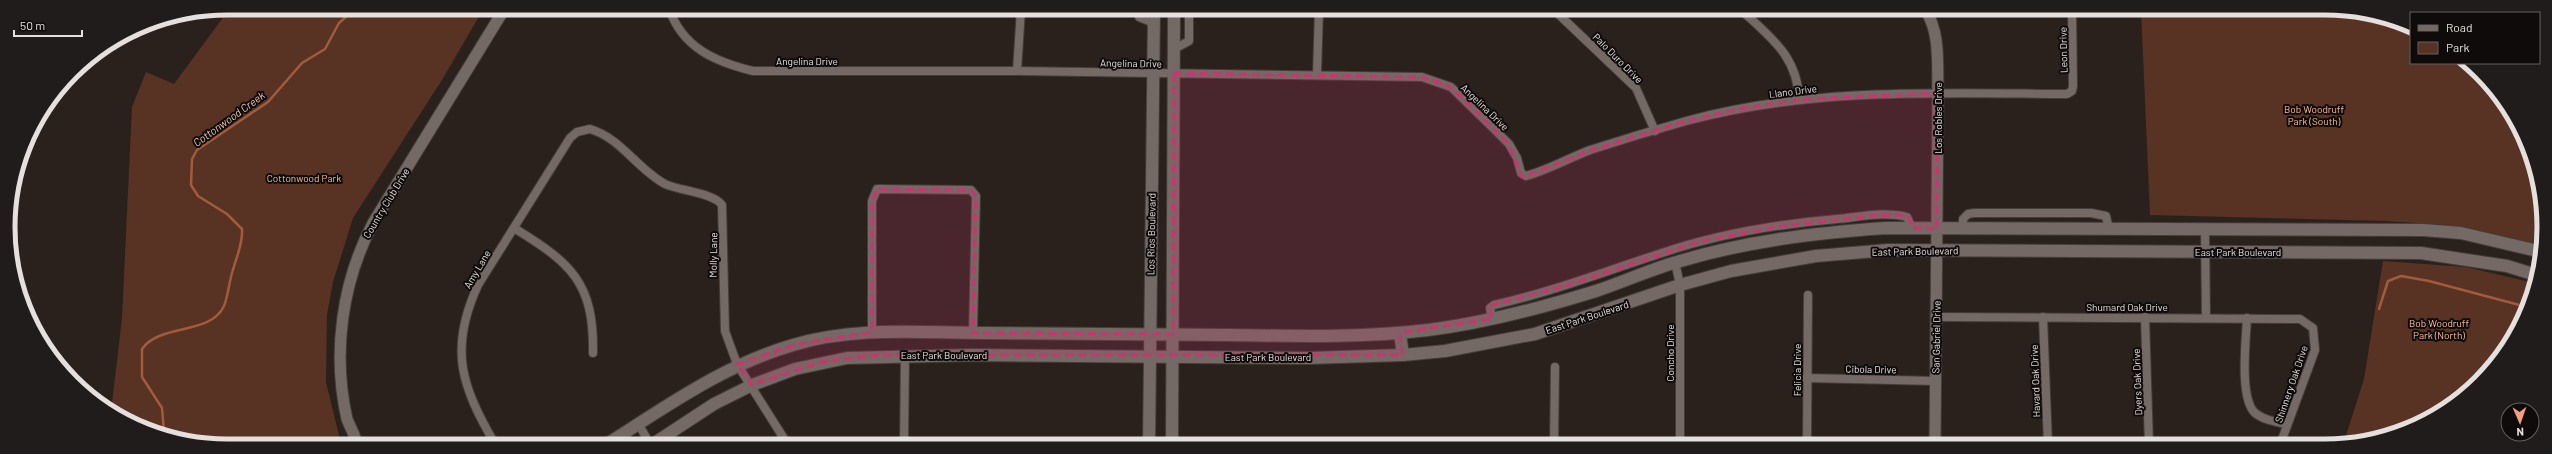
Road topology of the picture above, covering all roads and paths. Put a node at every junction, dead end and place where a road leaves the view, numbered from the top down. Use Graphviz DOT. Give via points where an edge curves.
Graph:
graph roads {
  1 [pos="501,15"];
  2 [pos="673,15"];
  3 [pos="1021,15"];
  4 [pos="1139,15"];
  5 [pos="1154,15"];
  6 [pos="1174,15"];
  7 [pos="1189,15"];
  8 [pos="1319,15"];
  9 [pos="1559,15"];
  10 [pos="1746,15"];
  11 [pos="1928,15"];
  12 [pos="2072,15"];
  13 [pos="1154,23"];
  14 [pos="1174,49"];
  15 [pos="1017,71"];
  16 [pos="1153,73"];
  17 [pos="1174,73"];
  18 [pos="1317,74"];
  19 [pos="2072,91"];
  20 [pos="1938,93"];
  21 [pos="1799,100"];
  22 [pos="590,129"];
  23 [pos="1655,131"];
  24 [pos="1526,176"];
  25 [pos="1152,187"];
  26 [pos="1173,191"];
  27 [pos="514,228"];
  28 [pos="1912,228"];
  29 [pos="1938,229"];
  30 [pos="2205,229"];
  31 [pos="1938,251"];
  32 [pos="2536,251"];
  33 [pos="2205,252"];
  34 [pos="1675,262"];
  35 [pos="2532,274"];
  36 [pos="1680,285"];
  37 [pos="1808,295"];
  38 [pos="2206,316"];
  39 [pos="1937,317"];
  40 [pos="2043,317"];
  41 [pos="2145,317"];
  42 [pos="2247,318"];
  43 [pos="1492,319"];
  44 [pos="2313,328"];
  45 [pos="872,332"];
  46 [pos="1400,333"];
  47 [pos="973,334"];
  48 [pos="1150,334"];
  49 [pos="1173,334"];
  50 [pos="593,353"];
  51 [pos="905,355"];
  52 [pos="973,355"];
  53 [pos="1403,355"];
  54 [pos="1149,356"];
  55 [pos="1173,356"];
  56 [pos="737,364"];
  57 [pos="1555,367"];
  58 [pos="1806,378"];
  59 [pos="1936,381"];
  60 [pos="752,385"];
  61 [pos="639,424"];
  62 [pos="2287,424"];
  63 [pos="355,439"];
  64 [pos="492,439"];
  65 [pos="615,439"];
  66 [pos="649,439"];
  67 [pos="660,439"];
  68 [pos="785,439"];
  69 [pos="904,439"];
  70 [pos="1149,439"];
  71 [pos="1172,439"];
  72 [pos="1554,439"];
  73 [pos="1680,439"];
  74 [pos="1807,439"];
  75 [pos="1936,439"];
  76 [pos="2048,439"];
  77 [pos="2149,439"];
  78 [pos="2282,439"];
  1 -- 63 [label="street, Country Club Drive" via="373,223 357,258 343,312 341,342 342,390"];
  2 -- 15 [label="street, Angelina Drive" via="682,33 695,48 714,60 753,71"];
  3 -- 15 [label="street"];
  4 -- 13 [label="street" via="1139,18"];
  5 -- 13 [label="main road, Los Rios Boulevard"];
  6 -- 14 [label="main road"];
  7 -- 14 [label="street" via="1189,41"];
  8 -- 18 [label="street"];
  9 -- 23 [label="street, Palo Duro Drive" via="1636,88"];
  10 -- 21 [label="street" via="1786,54 1799,88"];
  11 -- 20 [label="street, Los Robles Drive" via="1937,41"];
  12 -- 19 [label="street, Leon Drive"];
  13 -- 16 [label="main road, Los Rios Boulevard"];
  14 -- 17 [label="main road"];
  15 -- 16 [label="street, Angelina Drive"];
  16 -- 17 [label="street, Angelina Drive"];
  16 -- 25 [label="main road, Los Rios Boulevard"];
  17 -- 18 [label="street, Angelina Drive"];
  17 -- 26 [label="main road"];
  18 -- 24 [label="street, Angelina Drive" via="1422,77 1451,88 1509,144 1517,158 1521,173"];
  19 -- 20 [label="street, Llano Drive" via="2067,94"];
  20 -- 21 [label="street, Llano Drive" via="1867,94"];
  20 -- 29 [label="street, Los Robles Drive"];
  21 -- 23 [label="street, Llano Drive" via="1743,108 1685,121"];
  22 -- 27 [label="street, Amy Lane" via="577,132 570,138"];
  22 -- 56 [label="street, Molly Lane" via="613,140 637,164 665,184 714,198 722,205 724,321"];
  23 -- 24 [label="street, Llano Drive" via="1590,150"];
  25 -- 26 [label="main road"];
  25 -- 48 [label="main road, Los Rios Boulevard"];
  26 -- 49 [label="main road"];
  27 -- 50 [label="street" via="552,252 577,278 591,316"];
  27 -- 64 [label="street, Amy Lane" via="478,285 469,306 463,336 462,365 467,390"];
  28 -- 29 [label="main road"];
  28 -- 34 [label="main road" via="1780,237"];
  28 -- 43 [label="street" via="1907,217 1873,216 1776,227 1719,238 1663,252 1574,284 1494,305 1490,308"];
  29 -- 30 [label="main road"];
  29 -- 31 [label="street, San Gabriel Drive"];
  30 -- 32 [label="main road" via="2424,230 2461,233"];
  30 -- 33 [label="street"];
  31 -- 33 [label="main road, East Park Boulevard"];
  31 -- 36 [label="main road, East Park Boulevard" via="1888,250 1802,258 1731,271"];
  31 -- 39 [label="street, San Gabriel Drive"];
  33 -- 35 [label="main road, East Park Boulevard" via="2422,252 2507,266"];
  33 -- 38 [label="street"];
  34 -- 36 [label="street, Concho Drive"];
  34 -- 43 [label="main road" via="1584,294"];
  36 -- 53 [label="main road, East Park Boulevard" via="1534,334 1451,350"];
  36 -- 73 [label="street, Concho Drive"];
  37 -- 58 [label="street, Felicia Drive"];
  38 -- 41 [label="street, Shumard Oak Drive"];
  38 -- 42 [label="street, Shumard Oak Drive"];
  39 -- 40 [label="street, Shumard Oak Drive"];
  39 -- 59 [label="street, San Gabriel Drive"];
  40 -- 41 [label="street, Shumard Oak Drive"];
  40 -- 76 [label="street, Havard Oak Drive"];
  41 -- 77 [label="street, Dyers Oak Drive"];
  42 -- 44 [label="street, Shumard Oak Drive" via="2300,318"];
  42 -- 62 [label="street" via="2246,390 2250,405 2264,418"];
  43 -- 46 [label="main road"];
  44 -- 62 [label="street, Shinnery Oak Drive" via="2315,350"];
  45 -- 47 [label="main road"];
  45 -- 47 [label="street" via="872,201 877,189 971,190 976,196"];
  45 -- 56 [label="main road" via="834,335 796,344"];
  46 -- 49 [label="main road"];
  46 -- 53 [label="main road"];
  47 -- 48 [label="main road"];
  47 -- 52 [label="main road"];
  48 -- 49 [label="main road"];
  48 -- 54 [label="main road, Los Rios Boulevard"];
  49 -- 55 [label="main road"];
  51 -- 52 [label="main road, East Park Boulevard"];
  51 -- 60 [label="main road, East Park Boulevard" via="823,362 773,376"];
  51 -- 69 [label="street"];
  52 -- 54 [label="main road, East Park Boulevard"];
  53 -- 55 [label="main road, East Park Boulevard" via="1308,358"];
  54 -- 55 [label="main road, East Park Boulevard"];
  54 -- 70 [label="main road, Los Rios Boulevard"];
  55 -- 71 [label="main road"];
  56 -- 60 [label="street, Molly Lane"];
  56 -- 61 [label="main road"];
  57 -- 72 [label="street"];
  58 -- 59 [label="street, Cibola Drive"];
  58 -- 74 [label="street, Felicia Drive"];
  59 -- 75 [label="street, San Gabriel Drive"];
  60 -- 67 [label="main road, East Park Boulevard" via="714,404"];
  60 -- 68 [label="street, Molly Lane"];
  61 -- 65 [label="main road"];
  61 -- 66 [label="street"];
  62 -- 78 [label="street, Shinnery Oak Drive"];
}
